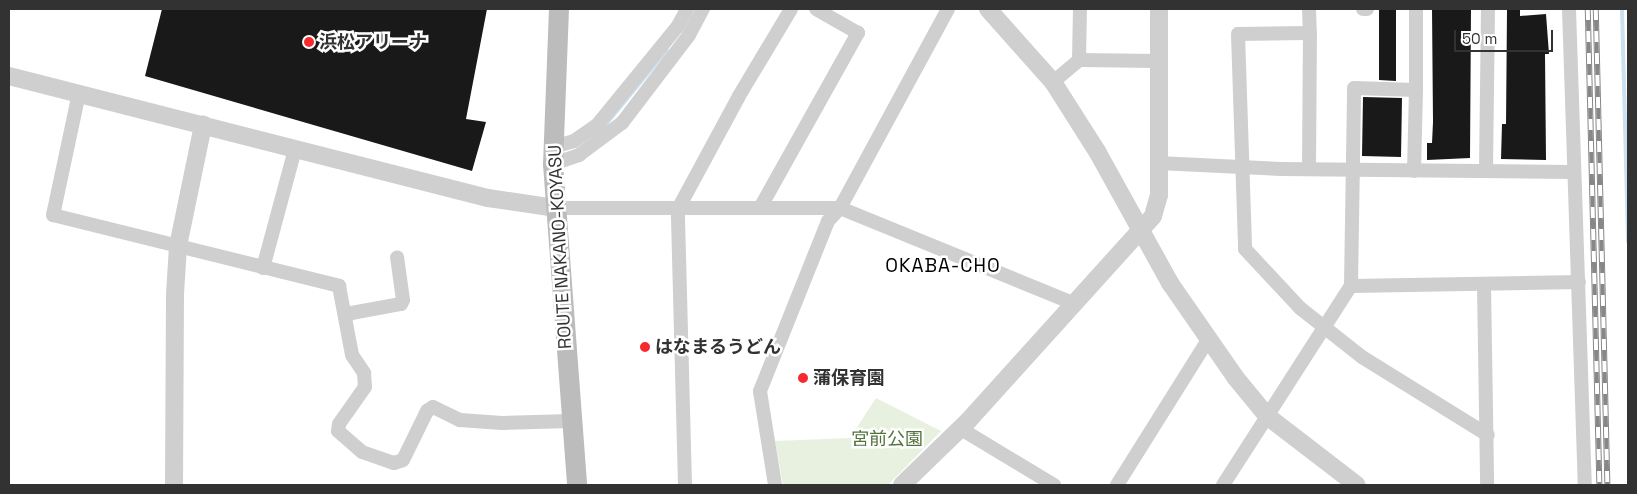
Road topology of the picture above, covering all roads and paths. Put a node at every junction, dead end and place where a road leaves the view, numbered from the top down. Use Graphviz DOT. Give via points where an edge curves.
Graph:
graph roads {
  1 [pos="559,9"];
  2 [pos="687,9"];
  3 [pos="704,9"];
  4 [pos="791,9"];
  5 [pos="816,9"];
  6 [pos="948,9"];
  7 [pos="988,9"];
  8 [pos="1080,9"];
  9 [pos="1159,9"];
  10 [pos="1309,9"];
  11 [pos="1363,9"];
  12 [pos="1367,9"];
  13 [pos="1416,9"];
  14 [pos="1488,9"];
  15 [pos="1569,9"];
  16 [pos="1310,33"];
  17 [pos="1079,60"];
  18 [pos="1158,61"];
  19 [pos="9,76"];
  20 [pos="1053,82"];
  21 [pos="1416,90"];
  22 [pos="79,93"];
  23 [pos="203,125"];
  24 [pos="295,149"];
  25 [pos="553,155"];
  26 [pos="1158,163"];
  27 [pos="1241,167"];
  28 [pos="1309,169"];
  29 [pos="1351,170"];
  30 [pos="1414,170"];
  31 [pos="1486,171"];
  32 [pos="1573,172"];
  33 [pos="556,208"];
  34 [pos="760,208"];
  35 [pos="840,208"];
  36 [pos="678,209"];
  37 [pos="1142,230"];
  38 [pos="178,246"];
  39 [pos="397,257"];
  40 [pos="263,268"];
  41 [pos="1578,282"];
  42 [pos="1484,285"];
  43 [pos="1351,286"];
  44 [pos="1073,303"];
  45 [pos="346,314"];
  46 [pos="1325,327"];
  47 [pos="1208,340"];
  48 [pos="1267,416"];
  49 [pos="571,420"];
  50 [pos="961,429"];
  51 [pos="1488,435"];
  52 [pos="1050,484"];
  53 [pos="1353,484"];
  54 [pos="174,485"];
  55 [pos="577,485"];
  56 [pos="684,485"];
  57 [pos="775,485"];
  58 [pos="902,485"];
  59 [pos="1117,485"];
  60 [pos="1223,485"];
  61 [pos="1487,485"];
  62 [pos="1585,485"];
  1 -- 25 [label="main road, ROUTE NAKANO-KOYASU"];
  2 -- 25 [label="street" via="678,26 610,112"];
  3 -- 25 [label="street" via="689,35 622,123 579,155"];
  4 -- 36 [label="street"];
  5 -- 34 [label="street" via="858,33"];
  6 -- 35 [label="street"];
  7 -- 20 [label="street"];
  8 -- 17 [label="street"];
  9 -- 18 [label="street"];
  10 -- 16 [label="street"];
  11 -- 12 [label="street"];
  13 -- 21 [label="street"];
  14 -- 31 [label="street"];
  15 -- 32 [label="street"];
  16 -- 27 [label="street" via="1238,34"];
  16 -- 28 [label="street"];
  17 -- 18 [label="street"];
  17 -- 20 [label="street"];
  18 -- 26 [label="street"];
  19 -- 22 [label="street"];
  20 -- 37 [label="street"];
  21 -- 29 [label="street" via="1354,88"];
  21 -- 30 [label="street"];
  22 -- 23 [label="street"];
  22 -- 38 [label="street" via="53,215"];
  23 -- 24 [label="street"];
  23 -- 38 [label="street"];
  24 -- 33 [label="street" via="488,198"];
  24 -- 40 [label="street"];
  25 -- 33 [label="main road, ROUTE NAKANO-KOYASU"];
  26 -- 27 [label="street"];
  26 -- 37 [label="street" via="1159,195 1153,216"];
  27 -- 28 [label="street"];
  27 -- 46 [label="street" via="1245,248 1300,308"];
  28 -- 29 [label="street"];
  29 -- 30 [label="street"];
  29 -- 43 [label="street"];
  30 -- 31 [label="street"];
  31 -- 32 [label="street"];
  32 -- 41 [label="street"];
  33 -- 36 [label="street"];
  33 -- 49 [label="main road, ROUTE NAKANO-KOYASU"];
  34 -- 35 [label="street"];
  34 -- 36 [label="street"];
  35 -- 44 [label="street"];
  35 -- 57 [label="street" via="828,221 760,391"];
  36 -- 56 [label="street"];
  37 -- 44 [label="street"];
  37 -- 47 [label="street" via="1170,283"];
  38 -- 40 [label="street"];
  38 -- 54 [label="street"];
  39 -- 45 [label="street" via="404,300 400,304"];
  40 -- 45 [label="street" via="339,286"];
  41 -- 42 [label="street"];
  41 -- 62 [label="street"];
  42 -- 43 [label="street"];
  42 -- 51 [label="street"];
  43 -- 46 [label="street"];
  44 -- 50 [label="street"];
  45 -- 49 [label="street" via="352,355 364,373 365,387 339,424 338,431 362,452 394,463 403,460 433,407 460,420 502,423"];
  46 -- 48 [label="street"];
  46 -- 51 [label="street" via="1362,357"];
  47 -- 48 [label="street"];
  47 -- 59 [label="street"];
  48 -- 53 [label="street"];
  48 -- 60 [label="street"];
  49 -- 55 [label="main road, ROUTE NAKANO-KOYASU"];
  50 -- 52 [label="street"];
  50 -- 58 [label="street"];
  51 -- 61 [label="street"];
}
